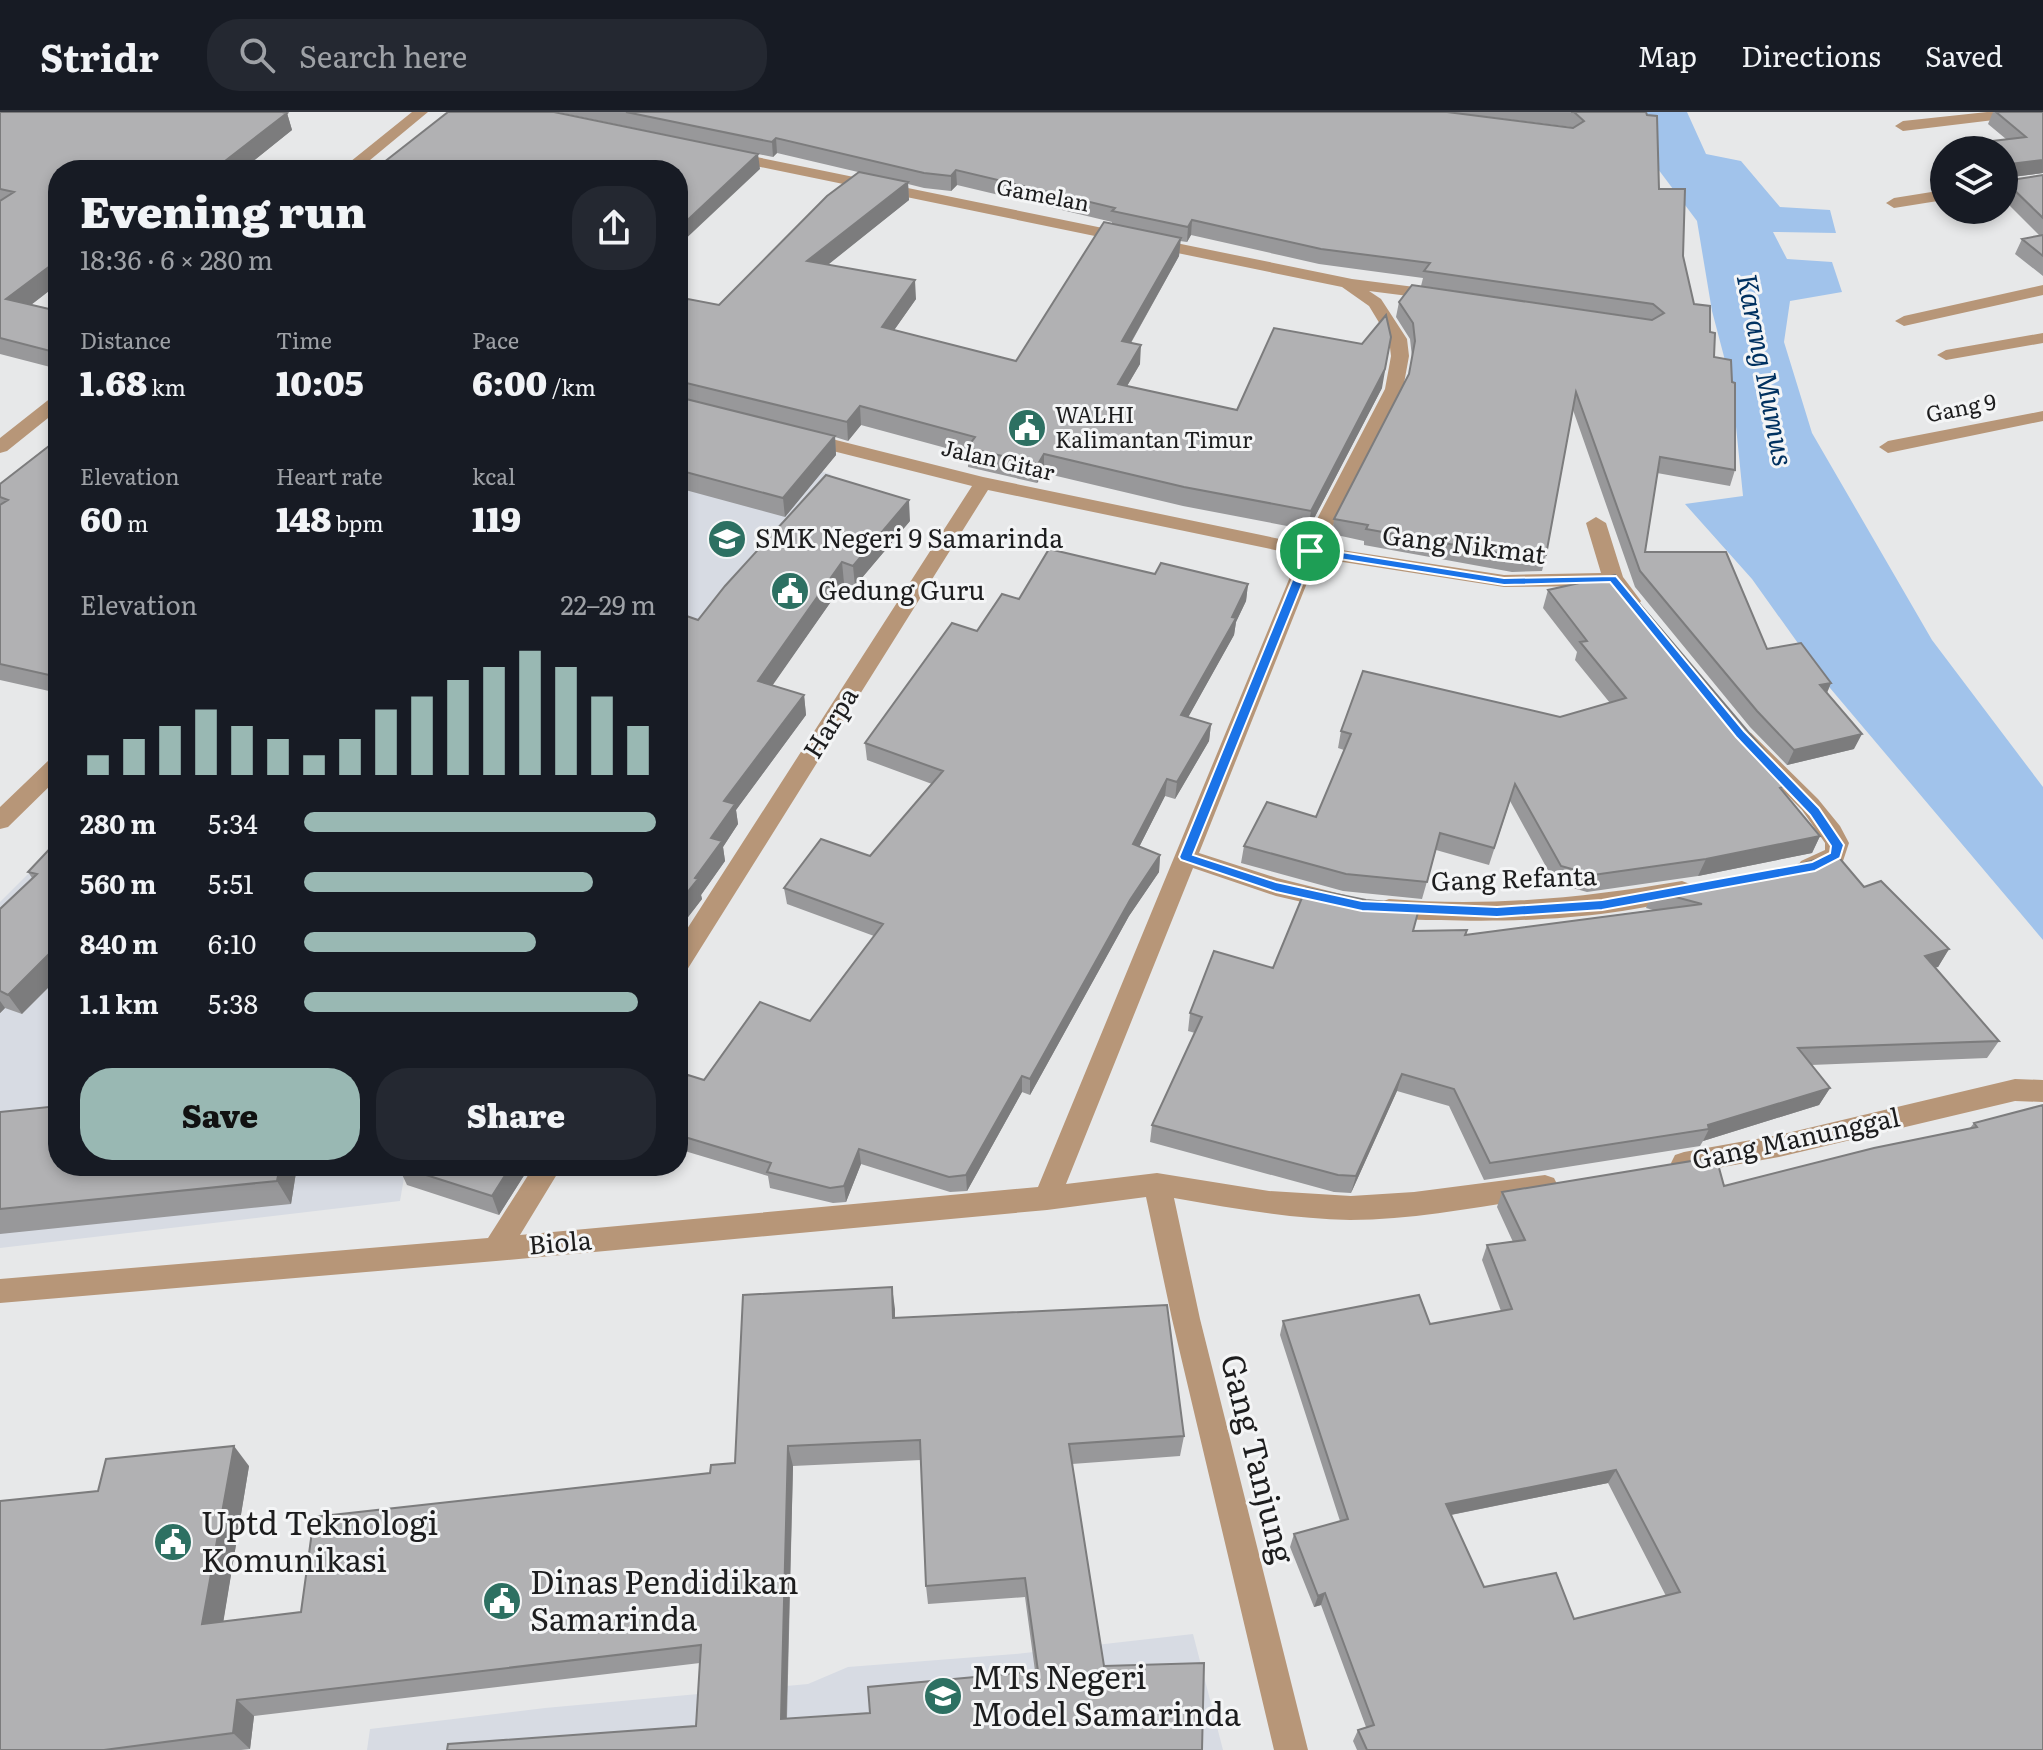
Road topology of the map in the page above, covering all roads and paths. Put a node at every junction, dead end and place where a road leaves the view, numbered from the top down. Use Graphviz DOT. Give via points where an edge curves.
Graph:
graph roads {
  1 [pos="421,112"];
  2 [pos="2027,112"];
  3 [pos="1903,126"];
  4 [pos="705,151"];
  5 [pos="361,160"];
  6 [pos="1930,197"];
  7 [pos="1894,203"];
  8 [pos="1347,283"];
  9 [pos="2043,290"];
  10 [pos="1462,298"];
  11 [pos="1904,321"];
  12 [pos="2043,338"];
  13 [pos="1946,355"];
  14 [pos="48,409"];
  15 [pos="2043,416"];
  16 [pos="785,434"];
  17 [pos="0,447"];
  18 [pos="1888,447"];
  19 [pos="983,483"];
  20 [pos="1596,523"];
  21 [pos="1310,551"];
  22 [pos="1613,579"];
  23 [pos="1642,615"];
  24 [pos="1730,722"];
  25 [pos="48,775"];
  26 [pos="0,821"];
  27 [pos="1185,857"];
  28 [pos="1786,871"];
  29 [pos="1709,885"];
  30 [pos="688,947"];
  31 [pos="2043,1091"];
  32 [pos="1656,1168"];
  33 [pos="543,1176"];
  34 [pos="1564,1183"];
  35 [pos="1157,1184"];
  36 [pos="1047,1198"];
  37 [pos="496,1249"];
  38 [pos="0,1291"];
  39 [pos="1291,1750"];
  1 -- 5 [label="street"];
  2 -- 3 [label="street"];
  4 -- 8 [label="street, Gamelan"];
  6 -- 7 [label="street"];
  8 -- 10 [label="street"];
  8 -- 21 [label="street, Gamelan" via="1384,315 1398,339 1398,366 1394,389"];
  9 -- 11 [label="street"];
  12 -- 13 [label="street"];
  14 -- 17 [label="street"];
  15 -- 18 [label="street, Gang 9"];
  16 -- 19 [label="street, Jalan Gitar"];
  19 -- 21 [label="street, Jalan Gitar"];
  19 -- 30 [label="street, Harpa"];
  20 -- 22 [label="street"];
  21 -- 22 [label="street, Gang Nikmat" via="1504,581"];
  21 -- 27 [label="street, Gamelan"];
  22 -- 23 [label="street"];
  24 -- 28 [label="street" via="1814,811 1838,845 1835,855 1815,866"];
  25 -- 26 [label="street"];
  27 -- 29 [label="street, Gang Refanta" via="1290,890 1409,910 1555,909"];
  27 -- 36 [label="street, Gamelan"];
  31 -- 32 [label="street, Gang Manunggal" via="2015,1090 1779,1146"];
  33 -- 37 [label="street"];
  34 -- 35 [label="street" via="1351,1208 1269,1203"];
  35 -- 36 [label="street, Biola"];
  35 -- 39 [label="street, Gang Tanjung"];
  36 -- 37 [label="street, Biola"];
  37 -- 38 [label="street, Biola"];
}
